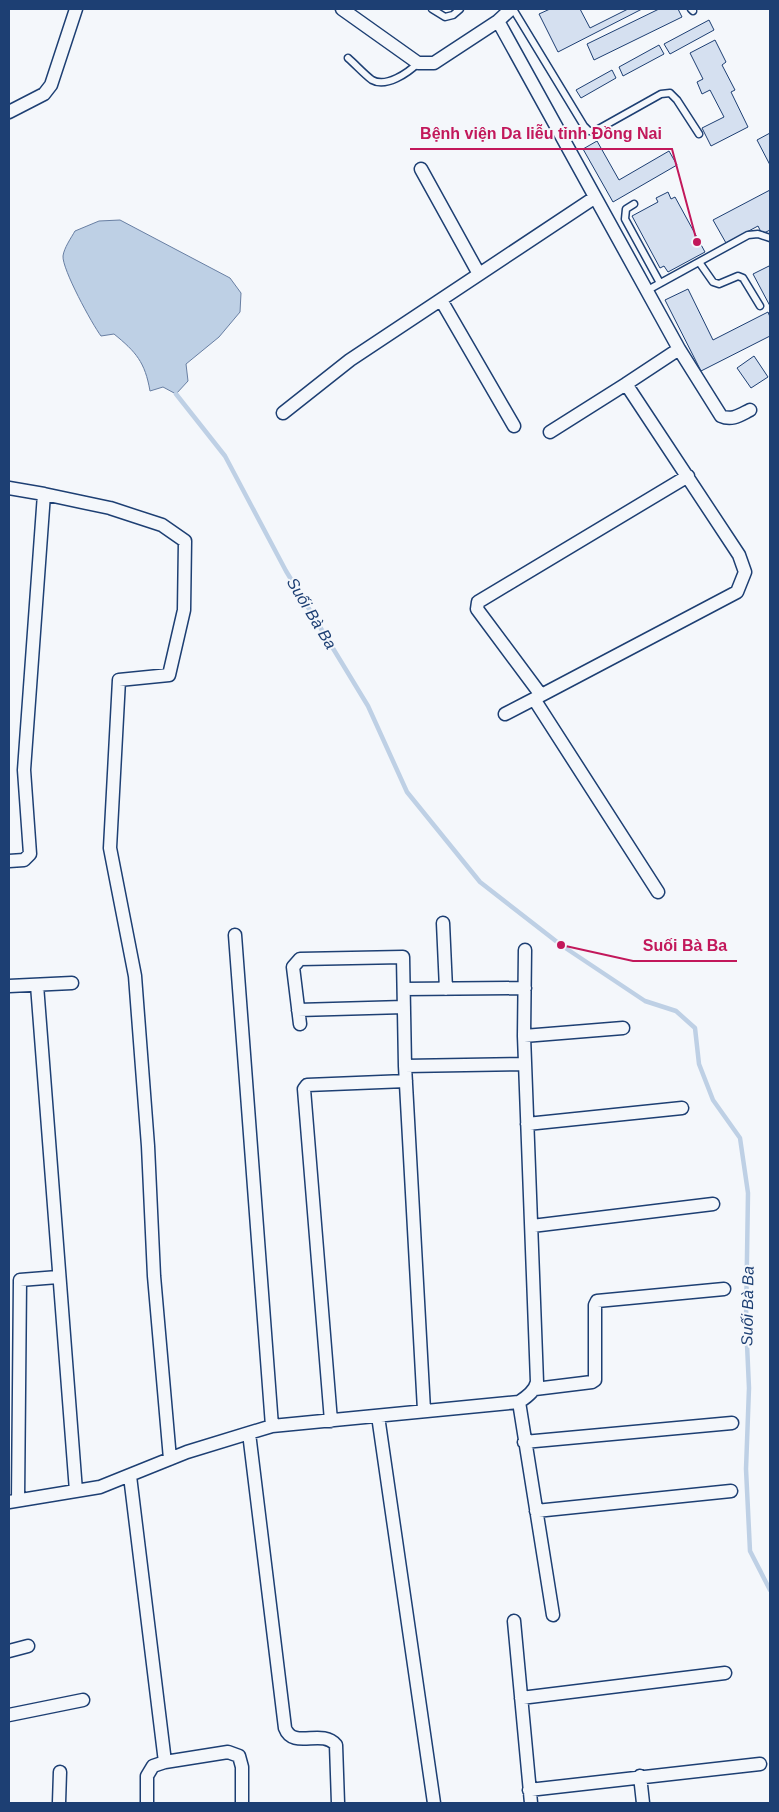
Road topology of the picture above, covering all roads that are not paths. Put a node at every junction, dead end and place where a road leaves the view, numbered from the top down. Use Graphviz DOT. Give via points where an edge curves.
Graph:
graph roads {
  1 [pos="76,9"];
  2 [pos="342,9"];
  3 [pos="432,9"];
  4 [pos="460,9"];
  5 [pos="512,9"];
  6 [pos="498,21"];
  7 [pos="348,58"];
  8 [pos="418,63"];
  9 [pos="9,112"];
  10 [pos="699,134"];
  11 [pos="421,169"];
  12 [pos="594,198"];
  13 [pos="634,204"];
  14 [pos="770,238"];
  15 [pos="699,262"];
  16 [pos="479,274"];
  17 [pos="660,283"];
  18 [pos="646,291"];
  19 [pos="441,300"];
  20 [pos="760,306"];
  21 [pos="678,349"];
  22 [pos="626,384"];
  23 [pos="750,410"];
  24 [pos="283,413"];
  25 [pos="514,426"];
  26 [pos="550,432"];
  27 [pos="688,476"];
  28 [pos="9,488"];
  29 [pos="44,494"];
  30 [pos="538,697"];
  31 [pos="505,714"];
  32 [pos="9,861"];
  33 [pos="658,892"];
  34 [pos="443,923"];
  35 [pos="234,935"];
  36 [pos="525,950"];
  37 [pos="72,983"];
  38 [pos="37,985"];
  39 [pos="9,986"];
  40 [pos="446,988"];
  41 [pos="525,988"];
  42 [pos="404,989"];
  43 [pos="404,1007"];
  44 [pos="298,1010"];
  45 [pos="300,1024"];
  46 [pos="623,1028"];
  47 [pos="524,1036"];
  48 [pos="525,1064"];
  49 [pos="406,1066"];
  50 [pos="406,1081"];
  51 [pos="682,1108"];
  52 [pos="527,1124"];
  53 [pos="713,1204"];
  54 [pos="532,1226"];
  55 [pos="58,1277"];
  56 [pos="14,1281"];
  57 [pos="724,1289"];
  58 [pos="535,1389"];
  59 [pos="519,1402"];
  60 [pos="424,1410"];
  61 [pos="378,1416"];
  62 [pos="331,1421"];
  63 [pos="732,1423"];
  64 [pos="272,1426"];
  65 [pos="249,1433"];
  66 [pos="524,1442"];
  67 [pos="170,1458"];
  68 [pos="130,1476"];
  69 [pos="76,1491"];
  70 [pos="731,1492"];
  71 [pos="14,1501"];
  72 [pos="536,1511"];
  73 [pos="553,1615"];
  74 [pos="514,1621"];
  75 [pos="28,1646"];
  76 [pos="9,1650"];
  77 [pos="725,1673"];
  78 [pos="521,1698"];
  79 [pos="83,1700"];
  80 [pos="9,1715"];
  81 [pos="165,1762"];
  82 [pos="760,1764"];
  83 [pos="60,1772"];
  84 [pos="640,1776"];
  85 [pos="530,1797"];
  86 [pos="59,1803"];
  87 [pos="147,1803"];
  88 [pos="242,1803"];
  89 [pos="338,1803"];
  90 [pos="434,1803"];
  91 [pos="643,1803"];
  1 -- 9 [label="street" via="51,86 44,94"];
  2 -- 8 [label="street"];
  3 -- 4 [label="lane" via="445,17"];
  5 -- 6 [label="street"];
  5 -- 10 [label="lane" via="589,131 595,131 661,94 670,93"];
  6 -- 8 [label="street" via="434,63"];
  6 -- 12 [label="street"];
  7 -- 8 [label="lane" via="373,80 382,82 409,72"];
  11 -- 16 [label="street"];
  12 -- 16 [label="street"];
  12 -- 18 [label="street"];
  13 -- 17 [label="lane" via="626,209 625,220"];
  14 -- 15 [label="lane" via="748,235"];
  15 -- 17 [label="lane"];
  15 -- 20 [label="lane" via="713,282 719,284 738,276 743,278"];
  16 -- 19 [label="street"];
  17 -- 18 [label="lane"];
  18 -- 21 [label="street"];
  19 -- 24 [label="street" via="350,360"];
  19 -- 25 [label="street"];
  21 -- 22 [label="street"];
  21 -- 23 [label="street" via="721,416 734,418"];
  22 -- 26 [label="street"];
  22 -- 27 [label="street"];
  27 -- 30 [label="street" via="739,554 745,572 737,592"];
  27 -- 30 [label="street" via="478,602 477,609"];
  28 -- 29 [label="street"];
  29 -- 32 [label="street" via="24,770 30,854 24,860"];
  29 -- 67 [label="street" via="110,508 162,525 185,541 184,610 169,675 119,680 110,848 135,976 154,1276"];
  30 -- 31 [label="street"];
  30 -- 33 [label="street"];
  34 -- 40 [label="street"];
  35 -- 64 [label="street"];
  36 -- 41 [label="street"];
  37 -- 38 [label="street"];
  38 -- 39 [label="street"];
  38 -- 55 [label="street"];
  40 -- 41 [label="street"];
  40 -- 42 [label="street"];
  41 -- 47 [label="street"];
  42 -- 43 [label="street"];
  42 -- 44 [label="street" via="404,960 400,955 300,959 293,967"];
  43 -- 44 [label="street"];
  43 -- 49 [label="street"];
  44 -- 45 [label="street"];
  46 -- 47 [label="street"];
  47 -- 48 [label="street"];
  48 -- 49 [label="street"];
  48 -- 52 [label="street"];
  49 -- 50 [label="street"];
  50 -- 60 [label="street"];
  50 -- 62 [label="street" via="307,1085 304,1089"];
  51 -- 52 [label="street"];
  52 -- 54 [label="street"];
  53 -- 54 [label="street"];
  54 -- 58 [label="street"];
  55 -- 56 [label="street"];
  55 -- 69 [label="street"];
  56 -- 71 [label="street"];
  57 -- 58 [label="street" via="597,1301 595,1380"];
  58 -- 59 [label="street"];
  59 -- 60 [label="street"];
  59 -- 66 [label="street"];
  60 -- 61 [label="street"];
  61 -- 62 [label="street"];
  61 -- 90 [label="street"];
  62 -- 64 [label="street"];
  63 -- 66 [label="street"];
  64 -- 65 [label="street"];
  65 -- 67 [label="street"];
  65 -- 89 [label="street" via="285,1728 293,1739 321,1737 331,1739 336,1745"];
  66 -- 72 [label="street"];
  67 -- 68 [label="street"];
  68 -- 69 [label="street" via="100,1487"];
  68 -- 81 [label="street"];
  69 -- 71 [label="street"];
  70 -- 72 [label="street"];
  72 -- 73 [label="street"];
  74 -- 78 [label="street"];
  75 -- 76 [label="street"];
  77 -- 78 [label="street"];
  78 -- 85 [label="street"];
  79 -- 80 [label="street"];
  81 -- 87 [label="street" via="153,1766 147,1776"];
  81 -- 88 [label="street" via="228,1752 239,1756"];
  82 -- 84 [label="street"];
  83 -- 86 [label="street"];
  84 -- 85 [label="street"];
  84 -- 91 [label="street"];
}
